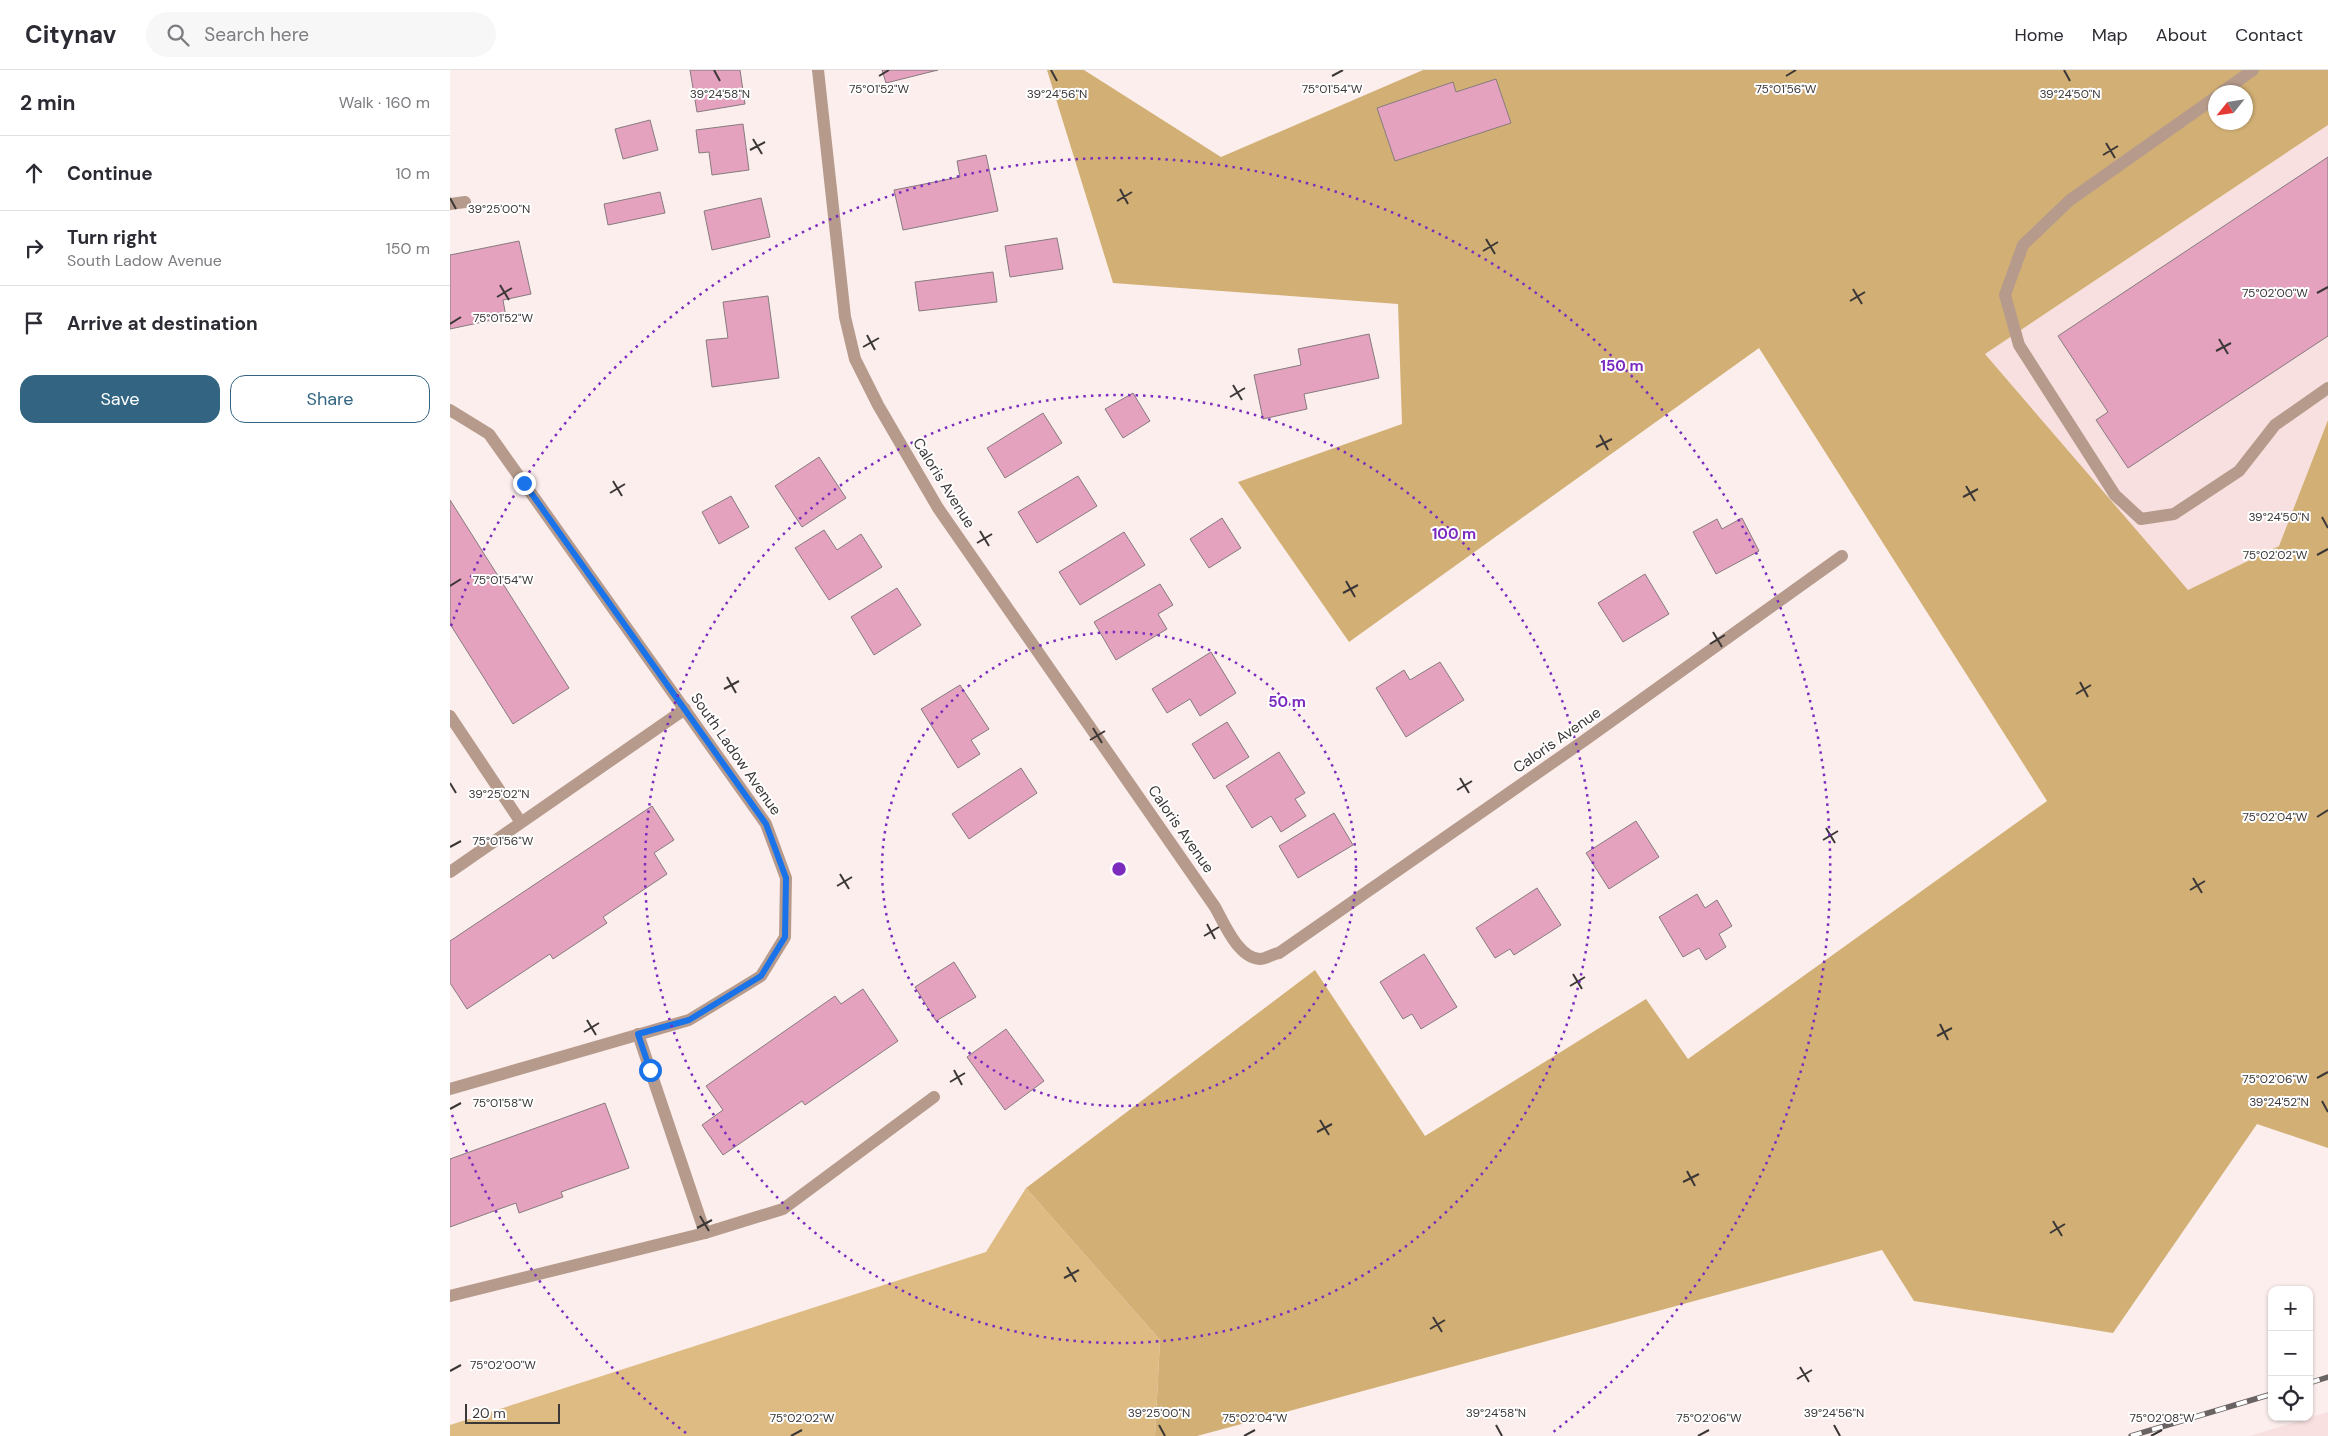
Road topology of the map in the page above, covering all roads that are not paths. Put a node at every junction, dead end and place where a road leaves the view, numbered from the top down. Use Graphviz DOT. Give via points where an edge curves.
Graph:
graph roads {
  1 [pos="818,70"];
  2 [pos="2254,70"];
  3 [pos="2232,85"];
  4 [pos="2208,103"];
  5 [pos="465,202"];
  6 [pos="450,204"];
  7 [pos="2328,388"];
  8 [pos="450,410"];
  9 [pos="1842,556"];
  10 [pos="685,709"];
  11 [pos="450,716"];
  12 [pos="520,821"];
  13 [pos="450,872"];
  14 [pos="638,1034"];
  15 [pos="450,1089"];
  16 [pos="934,1097"];
  17 [pos="705,1232"];
  18 [pos="450,1296"];
  1 -- 9 [label="street, Caloris Avenue" via="845,317 855,359 938,508 1246,954 1260,959 1279,953"];
  2 -- 3 [label="street"];
  4 -- 7 [label="street" via="2070,200 2023,246 2004,295 2019,345 2115,495 2140,519 2174,514 2239,471 2275,425"];
  5 -- 6 [label="street"];
  8 -- 10 [label="street, South Ladow Avenue" via="489,434"];
  10 -- 12 [label="street"];
  10 -- 14 [label="street, South Ladow Avenue" via="766,824 786,878 785,937 761,976 689,1020"];
  11 -- 12 [label="street"];
  12 -- 13 [label="street"];
  14 -- 15 [label="street, South Ladow Avenue"];
  14 -- 17 [label="street"];
  16 -- 17 [label="street" via="783,1209"];
  17 -- 18 [label="street"];
}
